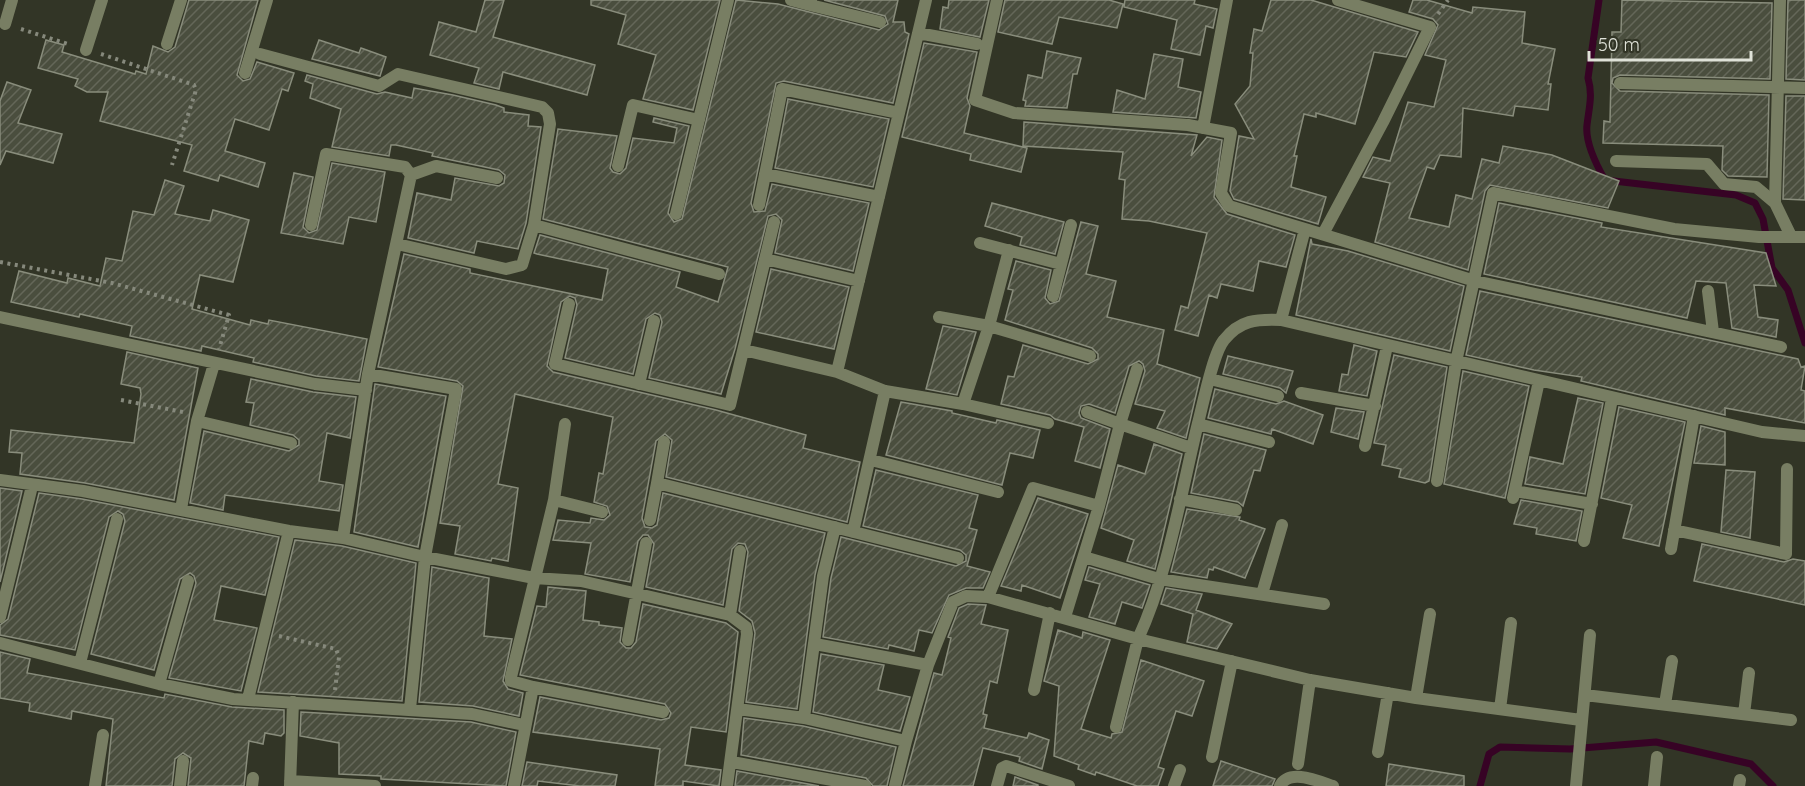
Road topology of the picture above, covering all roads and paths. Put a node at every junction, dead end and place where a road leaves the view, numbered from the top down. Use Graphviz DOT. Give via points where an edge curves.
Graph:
graph roads {
  1 [pos="12,0"];
  2 [pos="102,0"];
  3 [pos="180,0"];
  4 [pos="267,0"];
  5 [pos="728,0"];
  6 [pos="791,0"];
  7 [pos="926,0"];
  8 [pos="997,0"];
  9 [pos="1227,0"];
  10 [pos="1338,0"];
  11 [pos="1780,0"];
  12 [pos="811,2"];
  13 [pos="880,22"];
  14 [pos="4,24"];
  15 [pos="918,33"];
  16 [pos="166,44"];
  17 [pos="977,44"];
  18 [pos="86,50"];
  19 [pos="260,54"];
  20 [pos="245,73"];
  21 [pos="1620,82"];
  22 [pos="1778,88"];
  23 [pos="1805,88"];
  24 [pos="899,113"];
  25 [pos="699,120"];
  26 [pos="1203,128"];
  27 [pos="1616,161"];
  28 [pos="172,165"];
  29 [pos="618,166"];
  30 [pos="765,174"];
  31 [pos="411,175"];
  32 [pos="497,177"];
  33 [pos="879,197"];
  34 [pos="1775,202"];
  35 [pos="759,205"];
  36 [pos="676,214"];
  37 [pos="774,222"];
  38 [pos="311,225"];
  39 [pos="534,225"];
  40 [pos="1071,225"];
  41 [pos="1305,229"];
  42 [pos="1323,234"];
  43 [pos="1791,236"];
  44 [pos="1805,237"];
  45 [pos="980,243"];
  46 [pos="397,244"];
  47 [pos="1009,250"];
  48 [pos="765,259"];
  49 [pos="0,262"];
  50 [pos="1061,264"];
  51 [pos="719,274"];
  52 [pos="859,281"];
  53 [pos="1475,281"];
  54 [pos="1708,291"];
  55 [pos="1053,296"];
  56 [pos="569,304"];
  57 [pos="0,317"];
  58 [pos="939,317"];
  59 [pos="1281,320"];
  60 [pos="654,321"];
  61 [pos="989,326"];
  62 [pos="1713,332"];
  63 [pos="1387,346"];
  64 [pos="1781,347"];
  65 [pos="744,350"];
  66 [pos="1090,356"];
  67 [pos="1456,362"];
  68 [pos="214,364"];
  69 [pos="1137,369"];
  70 [pos="837,372"];
  71 [pos="368,374"];
  72 [pos="1210,379"];
  73 [pos="1539,381"];
  74 [pos="639,384"];
  75 [pos="366,390"];
  76 [pos="885,391"];
  77 [pos="1301,393"];
  78 [pos="1278,396"];
  79 [pos="1612,399"];
  80 [pos="121,400"];
  81 [pos="963,404"];
  82 [pos="1375,406"];
  83 [pos="1087,412"];
  84 [pos="1694,416"];
  85 [pos="198,418"];
  86 [pos="1048,423"];
  87 [pos="565,424"];
  88 [pos="1120,424"];
  89 [pos="1198,424"];
  90 [pos="1805,436"];
  91 [pos="291,442"];
  92 [pos="664,442"];
  93 [pos="1269,442"];
  94 [pos="1365,446"];
  95 [pos="1191,448"];
  96 [pos="871,460"];
  97 [pos="1787,469"];
  98 [pos="0,480"];
  99 [pos="1437,481"];
  100 [pos="657,483"];
  101 [pos="32,486"];
  102 [pos="998,492"];
  103 [pos="1180,499"];
  104 [pos="554,500"];
  105 [pos="1592,504"];
  106 [pos="1099,506"];
  107 [pos="181,509"];
  108 [pos="1236,510"];
  109 [pos="602,512"];
  110 [pos="117,519"];
  111 [pos="650,520"];
  112 [pos="1282,525"];
  113 [pos="834,527"];
  114 [pos="1674,530"];
  115 [pos="289,531"];
  116 [pos="854,532"];
  117 [pos="343,538"];
  118 [pos="1584,542"];
  119 [pos="646,543"];
  120 [pos="1671,549"];
  121 [pos="740,551"];
  122 [pos="425,557"];
  123 [pos="1084,557"];
  124 [pos="958,558"];
  125 [pos="534,578"];
  126 [pos="1159,579"];
  127 [pos="188,581"];
  128 [pos="1262,594"];
  129 [pos="636,595"];
  130 [pos="988,597"];
  131 [pos="1324,604"];
  132 [pos="1050,613"];
  133 [pos="1430,614"];
  134 [pos="730,615"];
  135 [pos="0,616"];
  136 [pos="1065,618"];
  137 [pos="1511,623"];
  138 [pos="264,633"];
  139 [pos="1590,635"];
  140 [pos="1138,639"];
  141 [pos="628,640"];
  142 [pos="0,643"];
  143 [pos="815,644"];
  144 [pos="1232,661"];
  145 [pos="1672,661"];
  146 [pos="80,663"];
  147 [pos="928,665"];
  148 [pos="1749,673"];
  149 [pos="1310,680"];
  150 [pos="159,684"];
  151 [pos="533,687"];
  152 [pos="1034,690"];
  153 [pos="1388,693"];
  154 [pos="1585,695"];
  155 [pos="1416,698"];
  156 [pos="248,699"];
  157 [pos="293,702"];
  158 [pos="1665,704"];
  159 [pos="333,705"];
  160 [pos="410,709"];
  161 [pos="738,709"];
  162 [pos="1500,709"];
  163 [pos="663,712"];
  164 [pos="1744,714"];
  165 [pos="804,718"];
  166 [pos="1581,720"];
  167 [pos="1791,720"];
  168 [pos="524,725"];
  169 [pos="1116,727"];
  170 [pos="103,735"];
  171 [pos="906,741"];
  172 [pos="1378,752"];
  173 [pos="1657,757"];
  174 [pos="1212,758"];
  175 [pos="183,761"];
  176 [pos="732,762"];
  177 [pos="1298,764"];
  178 [pos="1180,770"];
  179 [pos="290,783"];
  180 [pos="95,786"];
  181 [pos="180,786"];
  182 [pos="375,786"];
  183 [pos="514,786"];
  184 [pos="728,786"];
  185 [pos="865,786"];
  186 [pos="895,786"];
  187 [pos="997,786"];
  188 [pos="1069,786"];
  189 [pos="1174,786"];
  190 [pos="1280,786"];
  191 [pos="1333,786"];
  192 [pos="1576,786"];
  193 [pos="1654,786"];
  1 -- 14 [label="street"];
  2 -- 18 [label="street"];
  3 -- 16 [label="street"];
  4 -- 20 [label="street"];
  5 -- 25 [label="street"];
  6 -- 12 [label="street"];
  7 -- 15 [label="street"];
  8 -- 26 [label="street" via="975,100 1014,113"];
  9 -- 26 [label="street"];
  10 -- 42 [label="street" via="1430,27"];
  11 -- 22 [label="street"];
  12 -- 13 [label="street"];
  14 -- 18 [label="path"];
  15 -- 17 [label="street"];
  15 -- 24 [label="street"];
  18 -- 28 [label="path" via="194,85 196,90"];
  19 -- 39 [label="street" via="378,86 398,74 542,107 550,124"];
  21 -- 22 [label="street"];
  22 -- 23 [label="street"];
  22 -- 34 [label="street"];
  24 -- 30 [label="street" via="782,89"];
  24 -- 33 [label="street"];
  25 -- 29 [label="street" via="633,105"];
  25 -- 36 [label="street"];
  26 -- 41 [label="street" via="1231,133 1221,193 1229,206"];
  27 -- 34 [label="street" via="1707,164 1724,184 1756,187"];
  30 -- 33 [label="street"];
  30 -- 35 [label="street"];
  31 -- 32 [label="street" via="436,166"];
  31 -- 38 [label="street" via="405,167 326,154"];
  31 -- 46 [label="street"];
  33 -- 52 [label="street"];
  34 -- 43 [label="street"];
  37 -- 48 [label="street"];
  39 -- 46 [label="street" via="522,265 514,268"];
  39 -- 51 [label="street"];
  40 -- 50 [label="street"];
  41 -- 42 [label="street"];
  41 -- 59 [label="street"];
  42 -- 53 [label="street"];
  43 -- 44 [label="street"];
  43 -- 53 [label="street" via="1674,229 1493,193"];
  45 -- 47 [label="street"];
  46 -- 71 [label="street"];
  47 -- 50 [label="street"];
  47 -- 61 [label="street"];
  48 -- 52 [label="street"];
  48 -- 65 [label="street"];
  49 -- 68 [label="path" via="112,282 229,315"];
  50 -- 55 [label="street"];
  52 -- 70 [label="street"];
  53 -- 62 [label="street"];
  53 -- 67 [label="street"];
  54 -- 62 [label="street"];
  56 -- 74 [label="street" via="555,364"];
  57 -- 68 [label="street"];
  58 -- 61 [label="street"];
  59 -- 63 [label="street"];
  59 -- 72 [label="street" via="1256,319 1238,325 1222,342"];
  60 -- 74 [label="street"];
  61 -- 66 [label="street"];
  61 -- 81 [label="street"];
  62 -- 64 [label="street"];
  63 -- 67 [label="street"];
  63 -- 82 [label="street"];
  65 -- 70 [label="street"];
  65 -- 74 [label="street" via="730,405"];
  67 -- 73 [label="street"];
  67 -- 99 [label="street"];
  68 -- 75 [label="street"];
  68 -- 85 [label="street"];
  69 -- 88 [label="street"];
  70 -- 76 [label="street"];
  71 -- 75 [label="street"];
  71 -- 122 [label="street" via="456,389"];
  72 -- 78 [label="street"];
  72 -- 89 [label="street"];
  73 -- 79 [label="street"];
  73 -- 105 [label="street" via="1514,494"];
  75 -- 117 [label="street"];
  76 -- 81 [label="street"];
  76 -- 96 [label="street"];
  77 -- 82 [label="street"];
  79 -- 84 [label="street"];
  79 -- 105 [label="street"];
  80 -- 85 [label="path"];
  81 -- 86 [label="street"];
  82 -- 94 [label="street"];
  83 -- 88 [label="street"];
  84 -- 90 [label="street" via="1762,432"];
  84 -- 114 [label="street"];
  85 -- 91 [label="street"];
  85 -- 107 [label="street"];
  87 -- 104 [label="street"];
  88 -- 95 [label="street"];
  88 -- 106 [label="street"];
  89 -- 93 [label="street"];
  89 -- 95 [label="street"];
  92 -- 100 [label="street"];
  95 -- 103 [label="street"];
  96 -- 102 [label="street"];
  96 -- 116 [label="street"];
  97 -- 114 [label="street" via="1786,554"];
  98 -- 101 [label="street"];
  100 -- 111 [label="street"];
  100 -- 113 [label="street"];
  101 -- 107 [label="street"];
  101 -- 135 [label="street"];
  103 -- 108 [label="street"];
  103 -- 126 [label="street"];
  104 -- 109 [label="street"];
  104 -- 125 [label="street"];
  105 -- 118 [label="street"];
  106 -- 123 [label="street"];
  106 -- 130 [label="street" via="1033,488"];
  107 -- 115 [label="street"];
  110 -- 146 [label="street"];
  112 -- 128 [label="street"];
  113 -- 116 [label="street"];
  113 -- 143 [label="street" via="823,576"];
  114 -- 120 [label="street"];
  115 -- 117 [label="street"];
  115 -- 138 [label="street"];
  116 -- 124 [label="street"];
  117 -- 122 [label="street"];
  119 -- 129 [label="street"];
  121 -- 134 [label="street"];
  122 -- 125 [label="street"];
  122 -- 160 [label="street"];
  123 -- 126 [label="street"];
  123 -- 136 [label="street"];
  125 -- 129 [label="street" via="581,581"];
  125 -- 151 [label="street" via="511,677 511,681"];
  126 -- 128 [label="street"];
  126 -- 140 [label="street"];
  127 -- 150 [label="street"];
  128 -- 131 [label="street"];
  129 -- 134 [label="street"];
  129 -- 141 [label="street"];
  130 -- 132 [label="street"];
  130 -- 147 [label="street" via="966,596 953,602"];
  132 -- 136 [label="street"];
  132 -- 152 [label="street"];
  133 -- 155 [label="street"];
  134 -- 161 [label="street" via="746,627"];
  136 -- 140 [label="street"];
  137 -- 162 [label="street"];
  138 -- 156 [label="street"];
  138 -- 159 [label="path" via="336,649 339,657"];
  139 -- 154 [label="street"];
  140 -- 144 [label="street"];
  140 -- 169 [label="street"];
  142 -- 146 [label="street"];
  143 -- 147 [label="street"];
  143 -- 165 [label="street"];
  144 -- 149 [label="street"];
  144 -- 174 [label="street"];
  145 -- 158 [label="street"];
  146 -- 150 [label="street"];
  147 -- 171 [label="street"];
  148 -- 164 [label="street"];
  149 -- 153 [label="street"];
  149 -- 177 [label="street"];
  150 -- 156 [label="street"];
  151 -- 163 [label="street"];
  151 -- 168 [label="street"];
  153 -- 155 [label="street"];
  153 -- 172 [label="street"];
  154 -- 158 [label="street"];
  154 -- 166 [label="street"];
  155 -- 162 [label="street"];
  156 -- 157 [label="street"];
  157 -- 159 [label="street"];
  157 -- 179 [label="street"];
  158 -- 164 [label="street"];
  159 -- 160 [label="street"];
  160 -- 168 [label="street" via="472,714"];
  161 -- 165 [label="street"];
  161 -- 176 [label="street"];
  162 -- 166 [label="street"];
  164 -- 167 [label="street"];
  165 -- 171 [label="street"];
  166 -- 192 [label="street"];
  168 -- 183 [label="street"];
  170 -- 180 [label="street"];
  171 -- 186 [label="street"];
  173 -- 193 [label="street"];
  175 -- 181 [label="street"];
  176 -- 184 [label="street"];
  176 -- 185 [label="street"];
  178 -- 189 [label="street"];
  179 -- 182 [label="street"];
  187 -- 188 [label="street" via="1006,766"];
  190 -- 191 [label="street" via="1293,776"];
}
